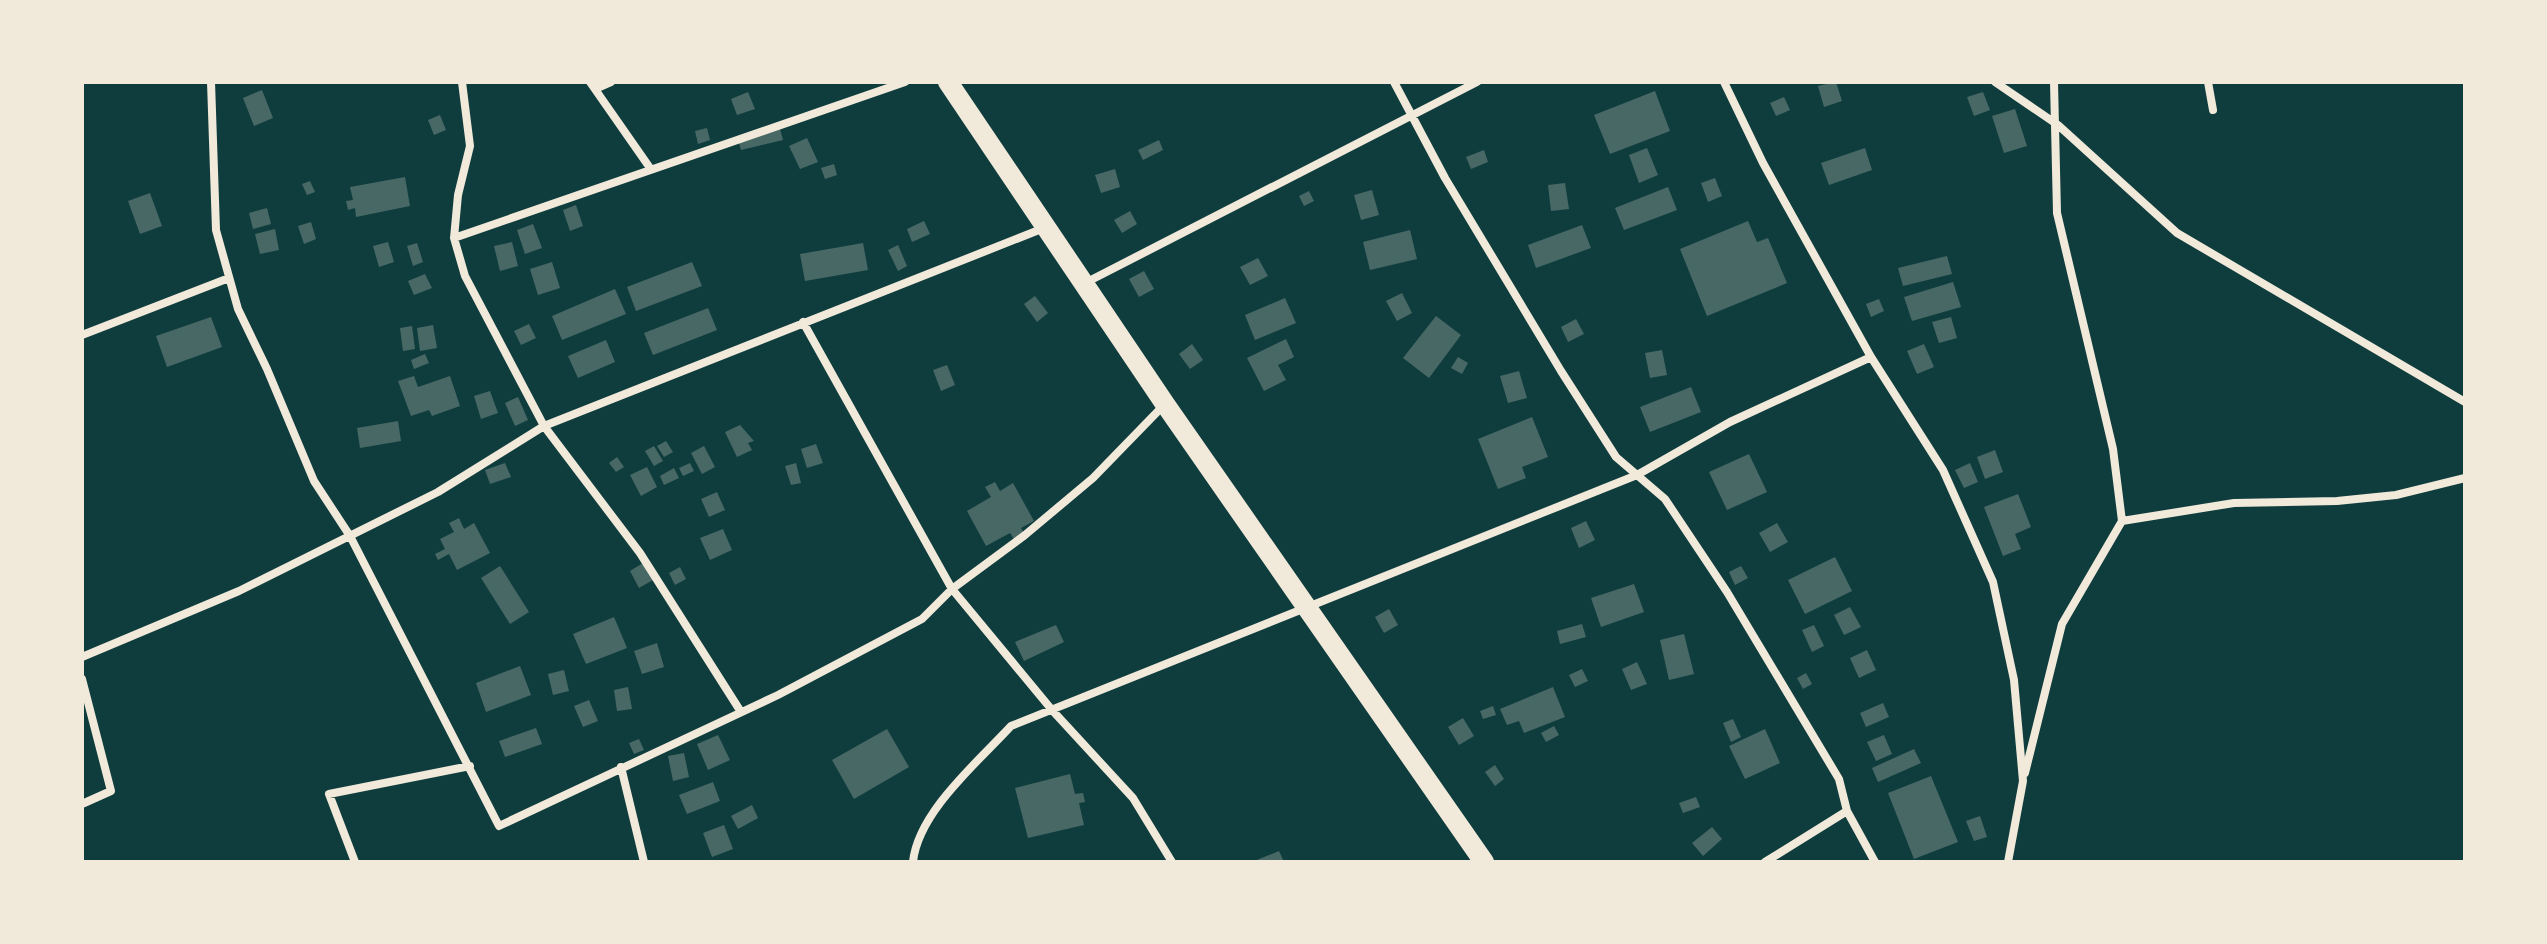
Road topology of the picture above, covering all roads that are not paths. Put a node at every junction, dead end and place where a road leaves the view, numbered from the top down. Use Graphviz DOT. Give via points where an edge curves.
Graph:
graph roads {
  1 [pos="211,82"];
  2 [pos="462,82"];
  3 [pos="611,82"];
  4 [pos="905,82"];
  5 [pos="948,82"];
  6 [pos="1394,82"];
  7 [pos="1477,82"];
  8 [pos="1724,82"];
  9 [pos="1995,82"];
  10 [pos="2054,82"];
  11 [pos="2208,82"];
  12 [pos="592,86"];
  13 [pos="2213,110"];
  14 [pos="1411,114"];
  15 [pos="2058,125"];
  16 [pos="650,168"];
  17 [pos="1045,227"];
  18 [pos="454,238"];
  19 [pos="229,278"];
  20 [pos="1084,283"];
  21 [pos="803,322"];
  22 [pos="82,335"];
  23 [pos="1871,357"];
  24 [pos="2465,402"];
  25 [pos="1165,404"];
  26 [pos="544,426"];
  27 [pos="1637,475"];
  28 [pos="2465,478"];
  29 [pos="2122,521"];
  30 [pos="350,536"];
  31 [pos="952,589"];
  32 [pos="1309,608"];
  33 [pos="82,657"];
  34 [pos="82,679"];
  35 [pos="1052,710"];
  36 [pos="741,712"];
  37 [pos="470,766"];
  38 [pos="621,767"];
  39 [pos="2023,781"];
  40 [pos="82,804"];
  41 [pos="1847,811"];
  42 [pos="355,862"];
  43 [pos="644,862"];
  44 [pos="913,862"];
  45 [pos="1172,862"];
  46 [pos="1484,862"];
  47 [pos="1765,862"];
  48 [pos="1875,862"];
  49 [pos="2008,862"];
  1 -- 19 [label="street" via="216,230"];
  2 -- 18 [label="street" via="470,146"];
  3 -- 12 [label="street"];
  4 -- 16 [label="street"];
  5 -- 17 [label="highway"];
  6 -- 14 [label="street"];
  7 -- 14 [label="street"];
  8 -- 23 [label="street"];
  9 -- 15 [label="street"];
  10 -- 15 [label="street"];
  11 -- 13 [label="street"];
  12 -- 16 [label="street"];
  14 -- 20 [label="street"];
  14 -- 27 [label="street" via="1561,371 1616,457"];
  15 -- 24 [label="street" via="2177,233"];
  15 -- 29 [label="street" via="2057,213 2113,449"];
  16 -- 18 [label="street"];
  17 -- 20 [label="highway"];
  17 -- 21 [label="street"];
  18 -- 26 [label="street" via="465,276"];
  19 -- 22 [label="street"];
  19 -- 30 [label="street" via="314,481"];
  20 -- 25 [label="highway"];
  21 -- 26 [label="street"];
  21 -- 31 [label="street"];
  23 -- 27 [label="street" via="1730,422"];
  23 -- 39 [label="street" via="1943,470 1993,582 2014,680"];
  25 -- 31 [label="street" via="1093,478"];
  25 -- 32 [label="highway"];
  26 -- 30 [label="street" via="438,492"];
  26 -- 36 [label="street" via="640,553"];
  27 -- 32 [label="street"];
  27 -- 41 [label="street" via="1665,499 1727,592 1839,779"];
  28 -- 29 [label="street" via="2396,495 2234,503"];
  29 -- 39 [label="street" via="2062,624"];
  30 -- 33 [label="street" via="239,591"];
  30 -- 37 [label="street"];
  31 -- 35 [label="street"];
  31 -- 36 [label="street" via="922,619"];
  32 -- 35 [label="street" via="1215,641"];
  32 -- 46 [label="highway"];
  34 -- 40 [label="street" via="111,791"];
  35 -- 44 [label="street" via="1011,726 946,795 914,847"];
  35 -- 45 [label="street" via="1133,798"];
  36 -- 38 [label="street"];
  37 -- 38 [label="street" via="499,826"];
  37 -- 42 [label="street" via="329,794"];
  38 -- 43 [label="street"];
  39 -- 49 [label="street"];
  41 -- 47 [label="street"];
  41 -- 48 [label="street"];
}
